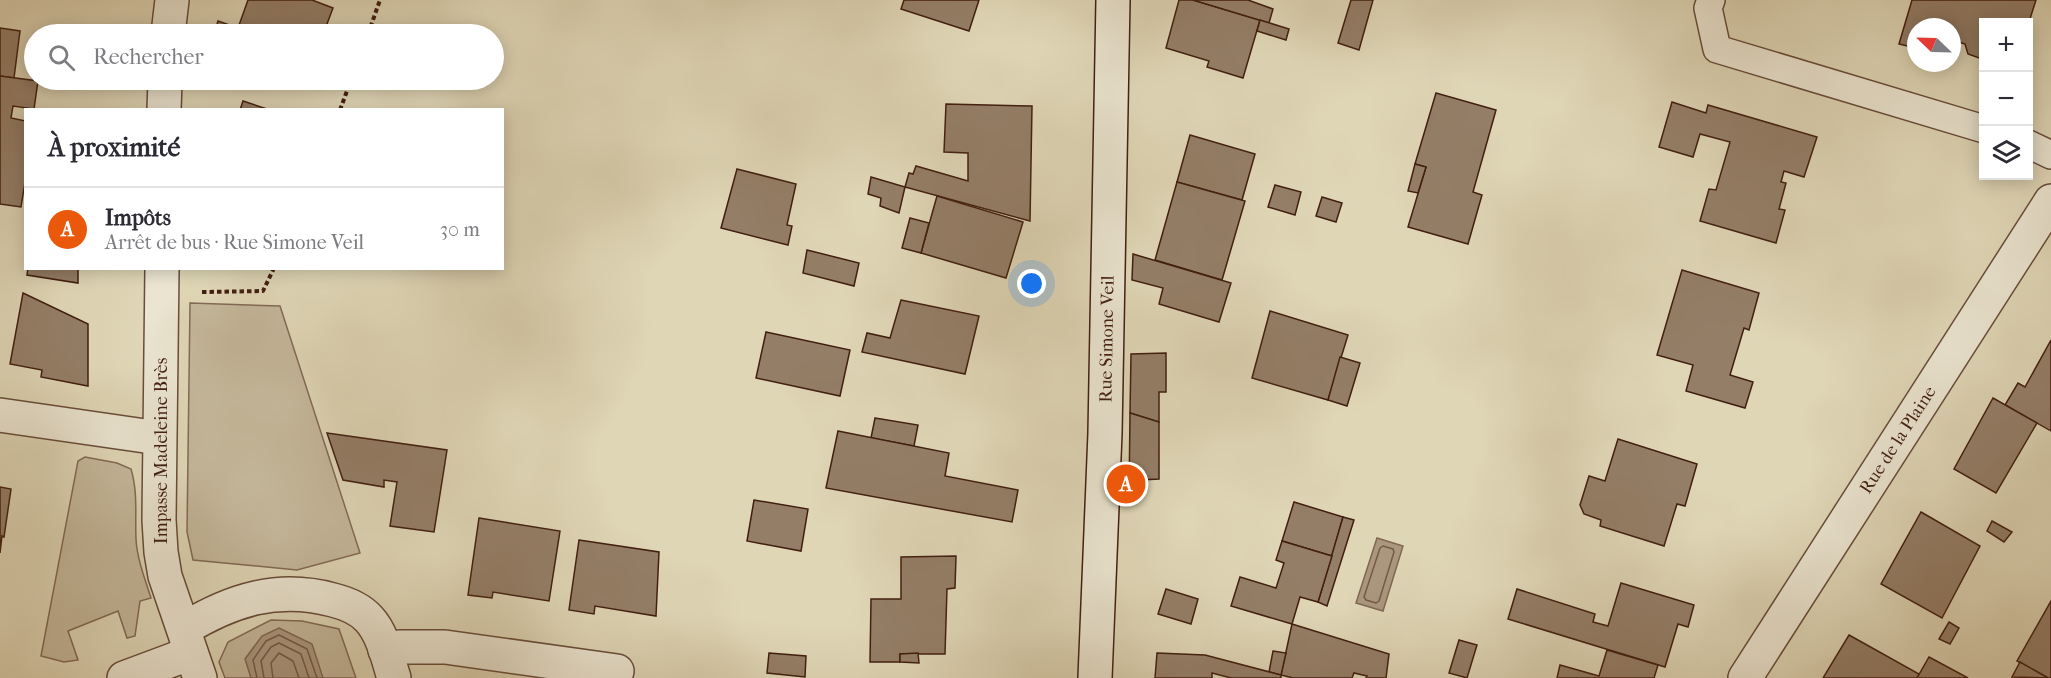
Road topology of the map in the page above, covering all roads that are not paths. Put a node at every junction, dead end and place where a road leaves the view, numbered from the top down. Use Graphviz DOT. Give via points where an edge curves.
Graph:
graph roads {
  1 [pos="172,0"];
  2 [pos="1113,0"];
  3 [pos="1711,0"];
  4 [pos="169,24"];
  5 [pos="165,90"];
  6 [pos="164,108"];
  7 [pos="1979,128"];
  8 [pos="2033,146"];
  9 [pos="2051,155"];
  10 [pos="2051,201"];
  11 [pos="162,270"];
  12 [pos="0,415"];
  13 [pos="159,438"];
  14 [pos="192,653"];
  15 [pos="389,664"];
  16 [pos="617,671"];
  17 [pos="124,678"];
  18 [pos="1095,678"];
  19 [pos="1745,678"];
  1 -- 4 [label="street"];
  2 -- 18 [label="street, Rue Simone Veil" via="1105,433"];
  3 -- 7 [label="lane" via="1708,8 1717,49"];
  5 -- 6 [label="street"];
  8 -- 9 [label="lane"];
  10 -- 19 [label="street, Rue de la Plaine"];
  11 -- 13 [label="street, Impasse Madeleine Brès"];
  12 -- 13 [label="street"];
  13 -- 14 [label="street, Impasse Madeleine Brès" via="161,552 165,576"];
  14 -- 15 [label="street" via="204,617 260,596 315,595 355,608 368,618"];
  14 -- 17 [label="street"];
  15 -- 16 [label="street" via="399,647 445,647"];
}
